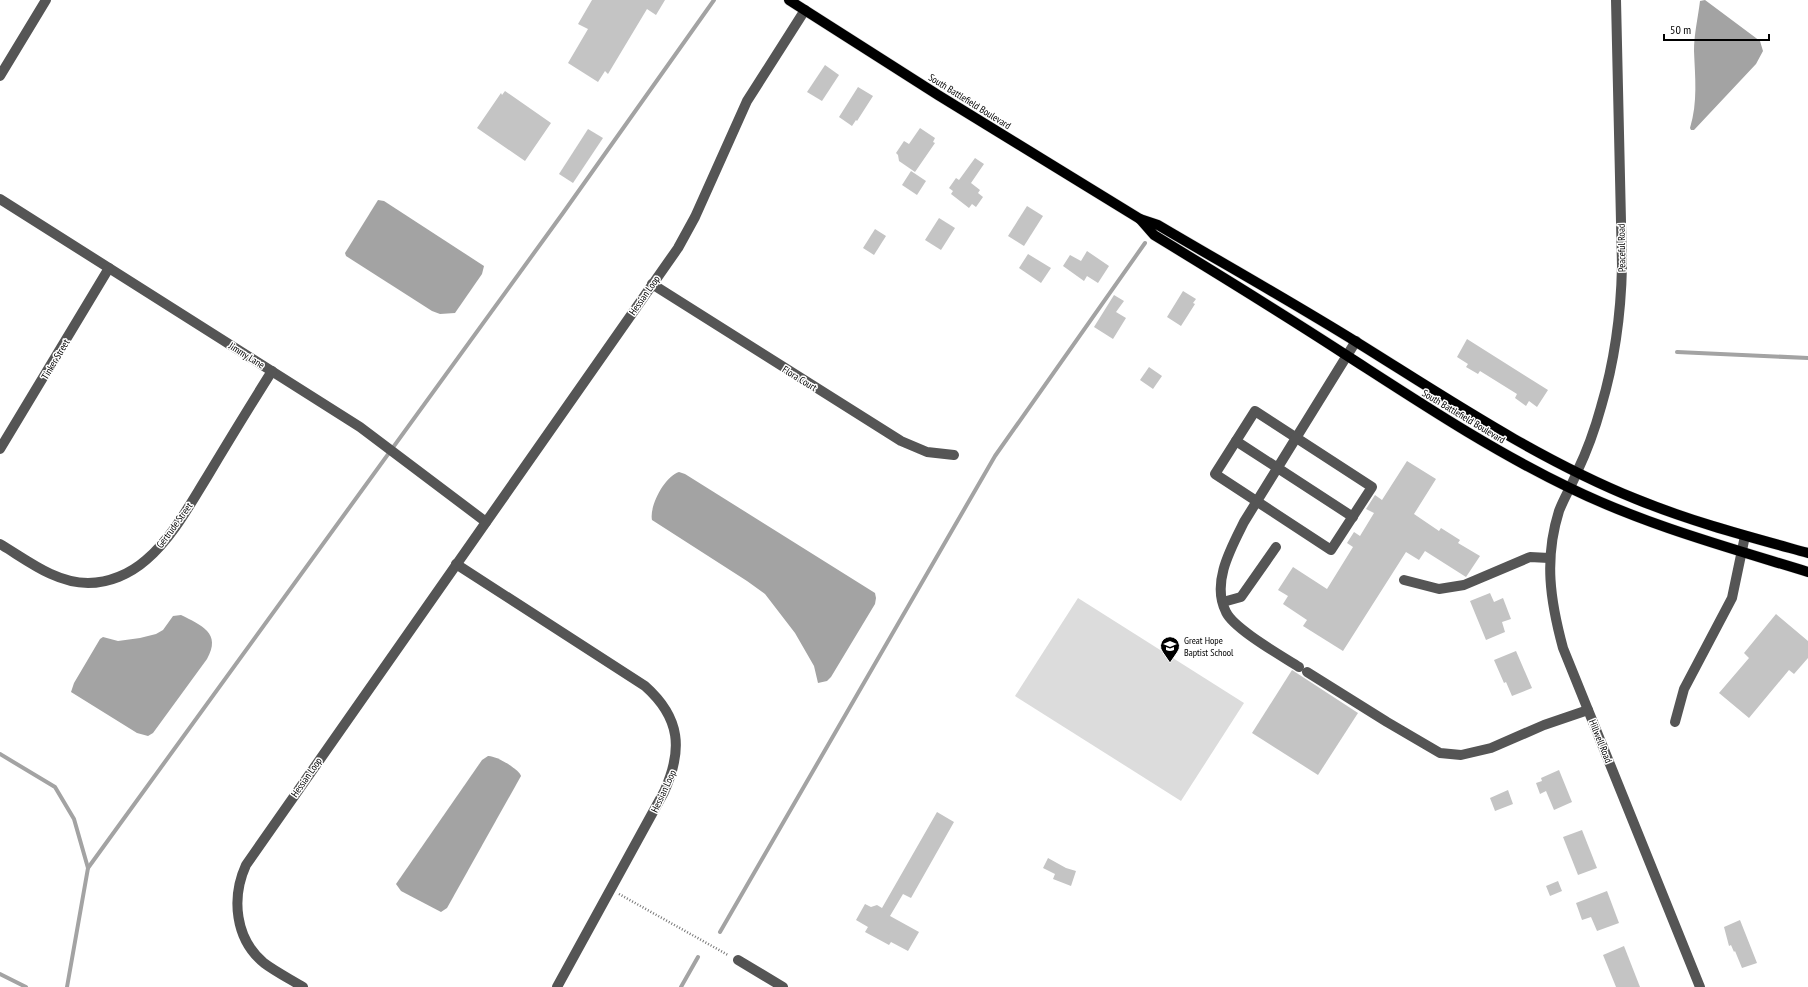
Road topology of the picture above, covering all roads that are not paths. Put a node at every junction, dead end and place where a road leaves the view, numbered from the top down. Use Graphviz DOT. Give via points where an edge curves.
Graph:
graph roads {
  1 [pos="46,0"];
  2 [pos="790,0"];
  3 [pos="1616,0"];
  4 [pos="805,10"];
  5 [pos="0,76"];
  6 [pos="0,199"];
  7 [pos="1140,218"];
  8 [pos="109,268"];
  9 [pos="652,284"];
  10 [pos="1356,341"];
  11 [pos="1347,356"];
  12 [pos="272,371"];
  13 [pos="1296,437"];
  14 [pos="1236,441"];
  15 [pos="0,449"];
  16 [pos="954,455"];
  17 [pos="1277,469"];
  18 [pos="1578,472"];
  19 [pos="1570,488"];
  20 [pos="1257,501"];
  21 [pos="1353,517"];
  22 [pos="486,522"];
  23 [pos="1745,536"];
  24 [pos="0,544"];
  25 [pos="1276,547"];
  26 [pos="1741,551"];
  27 [pos="1808,553"];
  28 [pos="1549,558"];
  29 [pos="456,564"];
  30 [pos="1808,572"];
  31 [pos="1404,580"];
  32 [pos="1223,602"];
  33 [pos="1588,710"];
  34 [pos="1675,722"];
  35 [pos="738,960"];
  36 [pos="303,987"];
  37 [pos="557,987"];
  38 [pos="783,987"];
  39 [pos="1700,987"];
  1 -- 5 [label="street"];
  2 -- 4 [label="main road, South Battlefield Boulevard"];
  3 -- 18 [label="street, Peaceful Road" via="1622,303 1619,330 1601,407"];
  4 -- 7 [label="main road, South Battlefield Boulevard" via="938,95"];
  4 -- 9 [label="street, Hessian Loop" via="747,101 687,232"];
  6 -- 8 [label="street, Jimmy Lane"];
  7 -- 10 [label="main road, South Battlefield Boulevard" via="1158,225"];
  7 -- 11 [label="main road, South Battlefield Boulevard" via="1154,235"];
  8 -- 12 [label="street, Jimmy Lane"];
  8 -- 15 [label="street, Tinker Street"];
  9 -- 16 [label="street, Flora Court" via="901,442 927,452"];
  9 -- 22 [label="street, Hessian Loop"];
  10 -- 11 [label="street"];
  10 -- 18 [label="main road, South Battlefield Boulevard" via="1456,405"];
  11 -- 13 [label="street"];
  11 -- 19 [label="main road, South Battlefield Boulevard" via="1432,412"];
  12 -- 22 [label="street, Jimmy Lane" via="383,443"];
  12 -- 24 [label="street, Gertrude Street" via="182,518 165,542 146,561 107,581 87,583 67,580 45,571"];
  13 -- 14 [label="street" via="1255,411"];
  13 -- 17 [label="street"];
  13 -- 21 [label="street" via="1372,487"];
  14 -- 17 [label="street"];
  14 -- 20 [label="street" via="1215,474"];
  17 -- 20 [label="street"];
  17 -- 21 [label="street"];
  18 -- 19 [label="street, Peaceful Road"];
  18 -- 23 [label="main road, South Battlefield Boulevard" via="1635,499 1702,524"];
  19 -- 26 [label="main road, South Battlefield Boulevard" via="1646,522"];
  19 -- 28 [label="street, Hillwell Road" via="1560,510"];
  20 -- 21 [label="street" via="1331,550"];
  20 -- 32 [label="street" via="1230,550 1224,568 1221,592"];
  22 -- 29 [label="street, Hessian Loop"];
  23 -- 26 [label="street"];
  23 -- 27 [label="main road, South Battlefield Boulevard"];
  25 -- 32 [label="street" via="1241,597"];
  26 -- 30 [label="main road, South Battlefield Boulevard"];
  26 -- 34 [label="street" via="1732,598 1684,689"];
  28 -- 31 [label="street" via="1530,557 1464,585 1439,589"];
  28 -- 33 [label="street, Hillwell Road" via="1554,616 1563,648"];
  29 -- 36 [label="street, Hessian Loop" via="253,853 240,877 237,910 249,945 264,962"];
  29 -- 37 [label="street, Hessian Loop" via="645,686 654,694 669,717 675,733 675,763 671,778"];
  32 -- 33 [label="street" via="1226,613 1240,627 1303,670 1440,753 1460,755 1491,748"];
  33 -- 39 [label="street, Hillwell Road"];
  35 -- 38 [label="street"];
}
